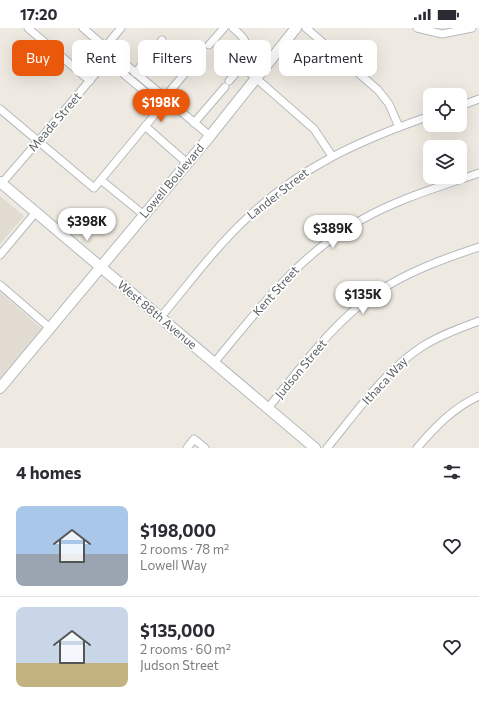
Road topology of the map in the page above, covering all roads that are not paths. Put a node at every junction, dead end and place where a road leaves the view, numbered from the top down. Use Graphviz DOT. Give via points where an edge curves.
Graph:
graph roads {
  1 [pos="28,28"];
  2 [pos="83,28"];
  3 [pos="121,28"];
  4 [pos="224,28"];
  5 [pos="233,28"];
  6 [pos="296,28"];
  7 [pos="306,28"];
  8 [pos="417,28"];
  9 [pos="472,28"];
  10 [pos="97,40"];
  11 [pos="111,40"];
  12 [pos="245,40"];
  13 [pos="209,45"];
  14 [pos="130,69"];
  15 [pos="138,69"];
  16 [pos="135,73"];
  17 [pos="183,76"];
  18 [pos="234,76"];
  19 [pos="252,76"];
  20 [pos="256,80"];
  21 [pos="90,81"];
  22 [pos="165,97"];
  23 [pos="479,99"];
  24 [pos="467,103"];
  25 [pos="0,109"];
  26 [pos="423,118"];
  27 [pos="194,123"];
  28 [pos="145,126"];
  29 [pos="399,127"];
  30 [pos="210,136"];
  31 [pos="38,141"];
  32 [pos="332,156"];
  33 [pos="188,163"];
  34 [pos="479,173"];
  35 [pos="101,180"];
  36 [pos="1,183"];
  37 [pos="36,212"];
  38 [pos="144,215"];
  39 [pos="479,247"];
  40 [pos="0,255"];
  41 [pos="100,268"];
  42 [pos="0,285"];
  43 [pos="160,318"];
  44 [pos="479,321"];
  45 [pos="50,328"];
  46 [pos="214,363"];
  47 [pos="0,388"];
  48 [pos="479,396"];
  49 [pos="268,408"];
  50 [pos="187,448"];
  51 [pos="205,448"];
  52 [pos="315,448"];
  53 [pos="327,448"];
  54 [pos="417,448"];
  1 -- 21 [label="street"];
  2 -- 10 [label="street"];
  3 -- 11 [label="street"];
  4 -- 13 [label="street"];
  5 -- 12 [label="street"];
  6 -- 20 [label="street, Lowell Boulevard"];
  7 -- 29 [label="street" via="378,90 392,110"];
  8 -- 9 [label="street" via="442,34"];
  14 -- 16 [label="street"];
  15 -- 16 [label="street"];
  16 -- 22 [label="street"];
  17 -- 22 [label="street"];
  18 -- 27 [label="street"];
  19 -- 20 [label="street"];
  20 -- 30 [label="street, Lowell Boulevard"];
  20 -- 32 [label="street" via="314,129"];
  21 -- 28 [label="street, Meade Street" via="107,60 162,106"];
  21 -- 31 [label="street, Meade Street"];
  22 -- 27 [label="street"];
  23 -- 24 [label="street"];
  25 -- 31 [label="street"];
  26 -- 29 [label="street, Lander Street"];
  27 -- 30 [label="street"];
  28 -- 33 [label="street"];
  28 -- 35 [label="street"];
  29 -- 32 [label="street, Lander Street" via="373,136"];
  30 -- 33 [label="street, Lowell Boulevard"];
  31 -- 35 [label="street" via="94,188"];
  31 -- 36 [label="street, Meade Street"];
  32 -- 43 [label="street, Lander Street" via="280,190 246,219"];
  33 -- 38 [label="street, Lowell Boulevard"];
  34 -- 46 [label="street, Kent Street" via="389,206 336,235 283,281"];
  35 -- 38 [label="street"];
  36 -- 37 [label="street, West 88th Avenue"];
  37 -- 40 [label="street"];
  37 -- 41 [label="street, West 88th Avenue"];
  38 -- 41 [label="street, Lowell Boulevard"];
  39 -- 49 [label="street, Judson Street" via="412,273 363,302 338,326"];
  41 -- 43 [label="street, West 88th Avenue"];
  41 -- 45 [label="street, Lowell Boulevard"];
  42 -- 45 [label="street"];
  43 -- 46 [label="street, West 88th Avenue"];
  44 -- 53 [label="street, Ithaca Way" via="437,338 405,359 384,379"];
  45 -- 47 [label="street, Lowell Boulevard"];
  46 -- 49 [label="street, West 88th Avenue"];
  48 -- 54 [label="street" via="445,417"];
  49 -- 52 [label="street, West 88th Avenue"];
  50 -- 51 [label="street" via="194,439"];
}
